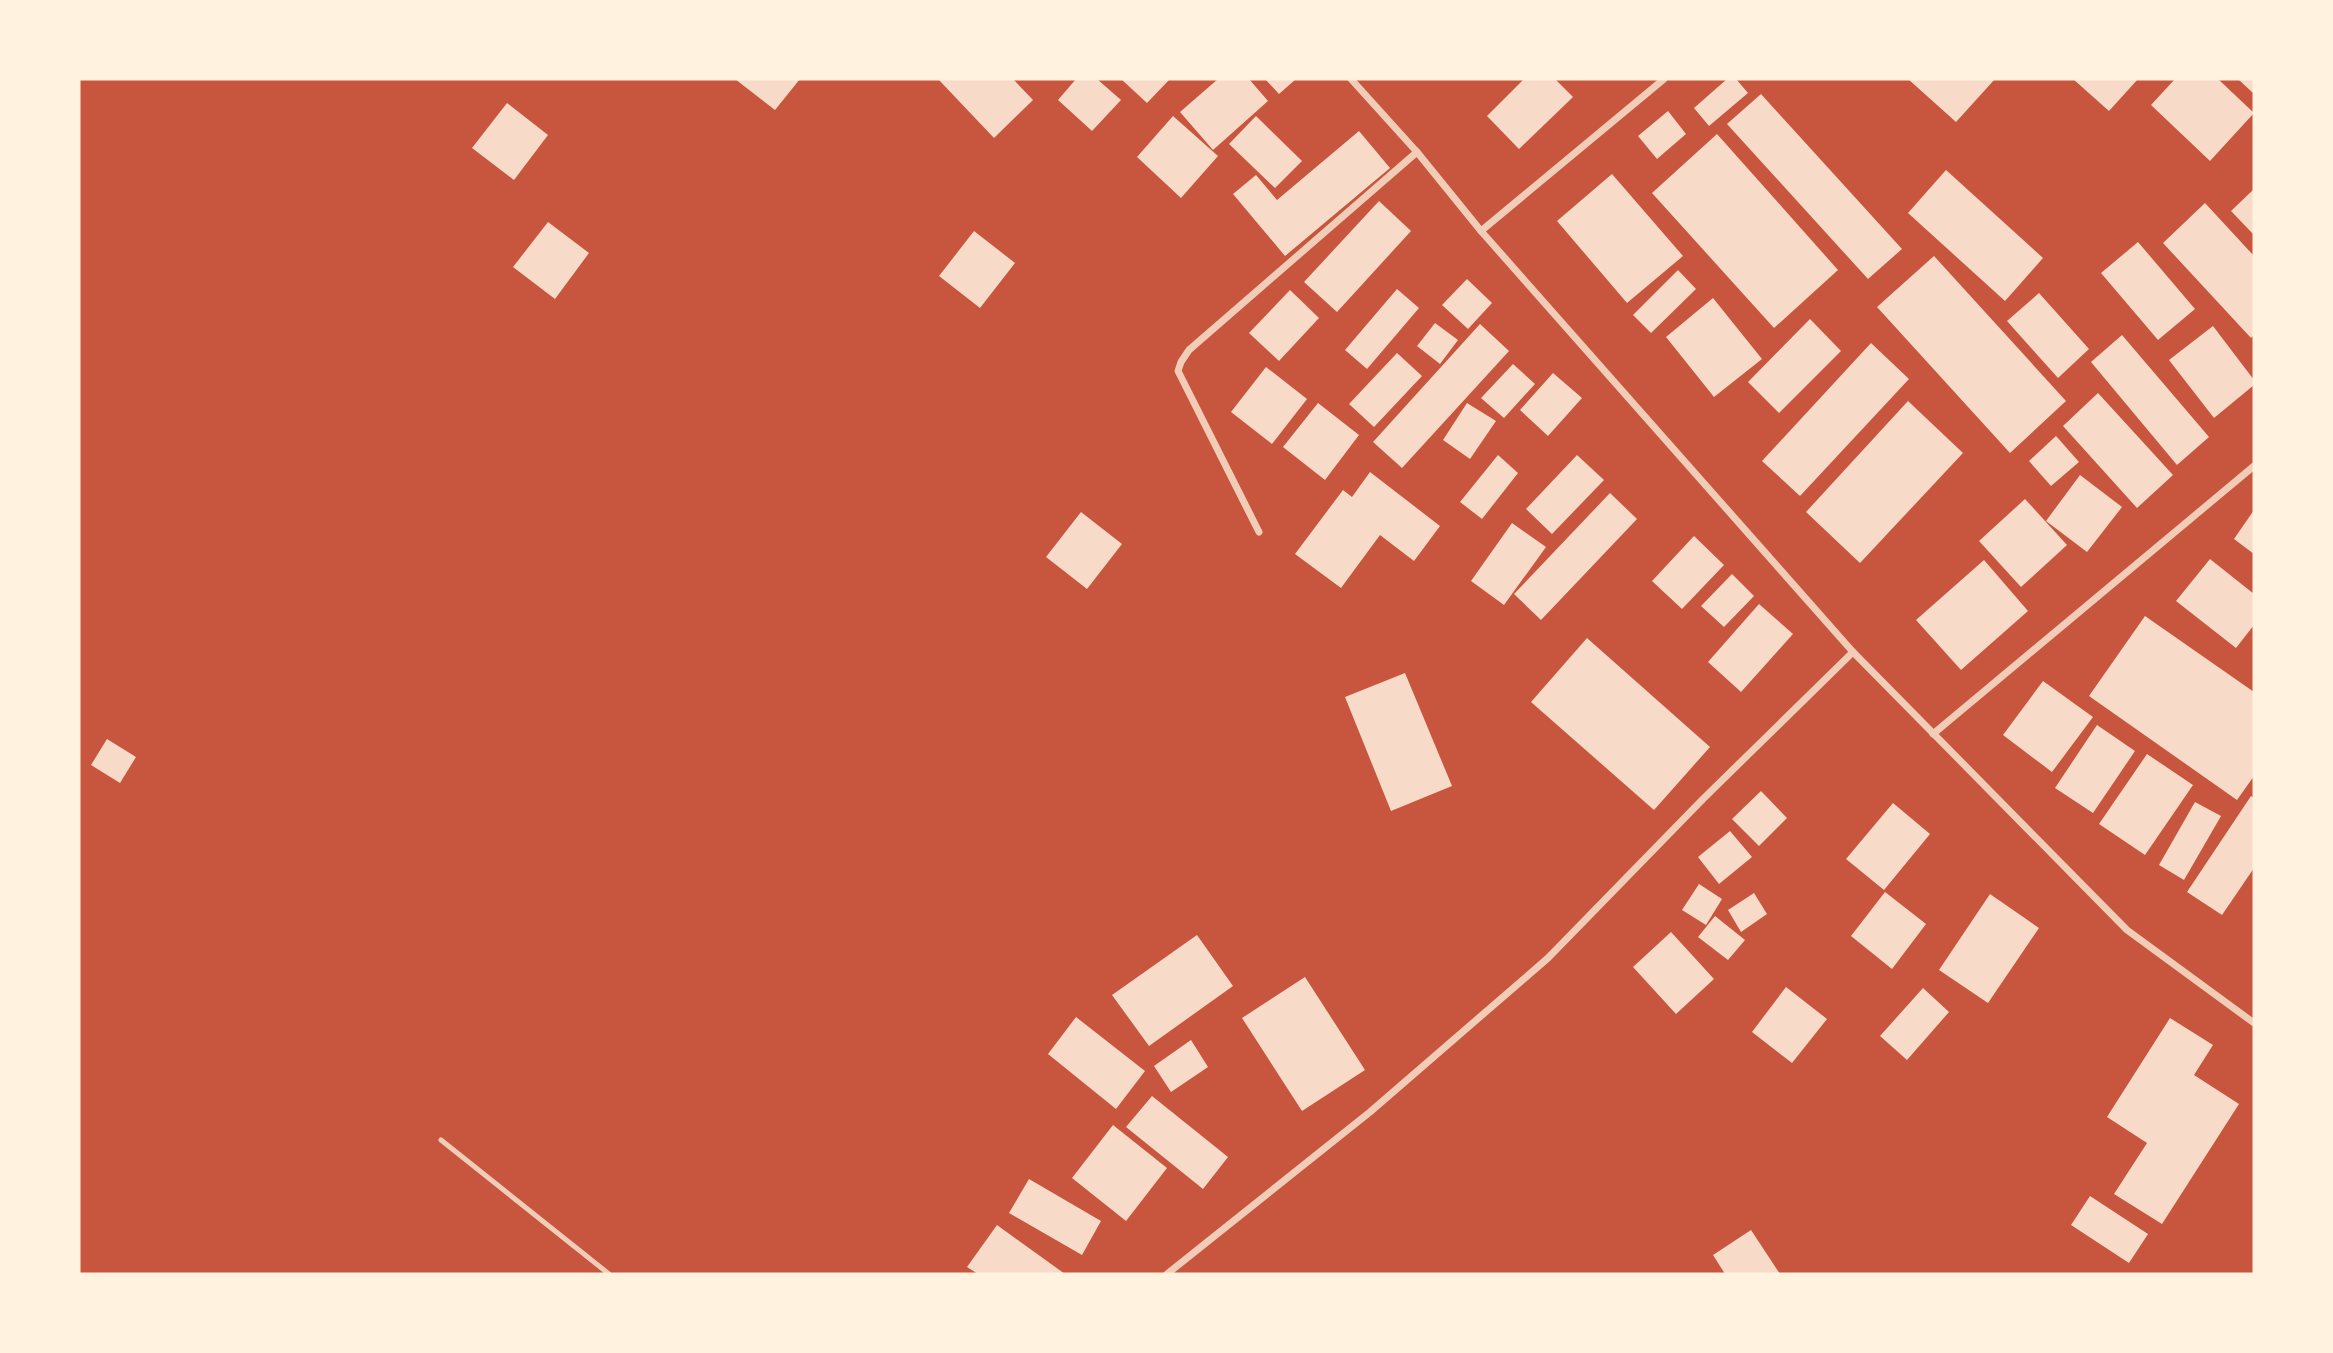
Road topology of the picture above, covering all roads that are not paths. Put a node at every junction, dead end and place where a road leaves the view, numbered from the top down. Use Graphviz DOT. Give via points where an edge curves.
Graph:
graph roads {
  1 [pos="1351,79"];
  2 [pos="1664,79"];
  3 [pos="1416,152"];
  4 [pos="1481,231"];
  5 [pos="2254,466"];
  6 [pos="1259,532"];
  7 [pos="1853,652"];
  8 [pos="1933,734"];
  9 [pos="2254,1023"];
  10 [pos="441,1140"];
  11 [pos="609,1274"];
  12 [pos="1167,1274"];
  1 -- 3 [label="street"];
  2 -- 4 [label="street"];
  3 -- 4 [label="street"];
  3 -- 6 [label="street" via="1189,350 1181,362 1178,371"];
  4 -- 7 [label="street"];
  5 -- 8 [label="street"];
  7 -- 8 [label="street"];
  7 -- 12 [label="street" via="1548,958 1370,1112"];
  8 -- 9 [label="street" via="2127,930"];
  10 -- 11 [label="lane"];
}
